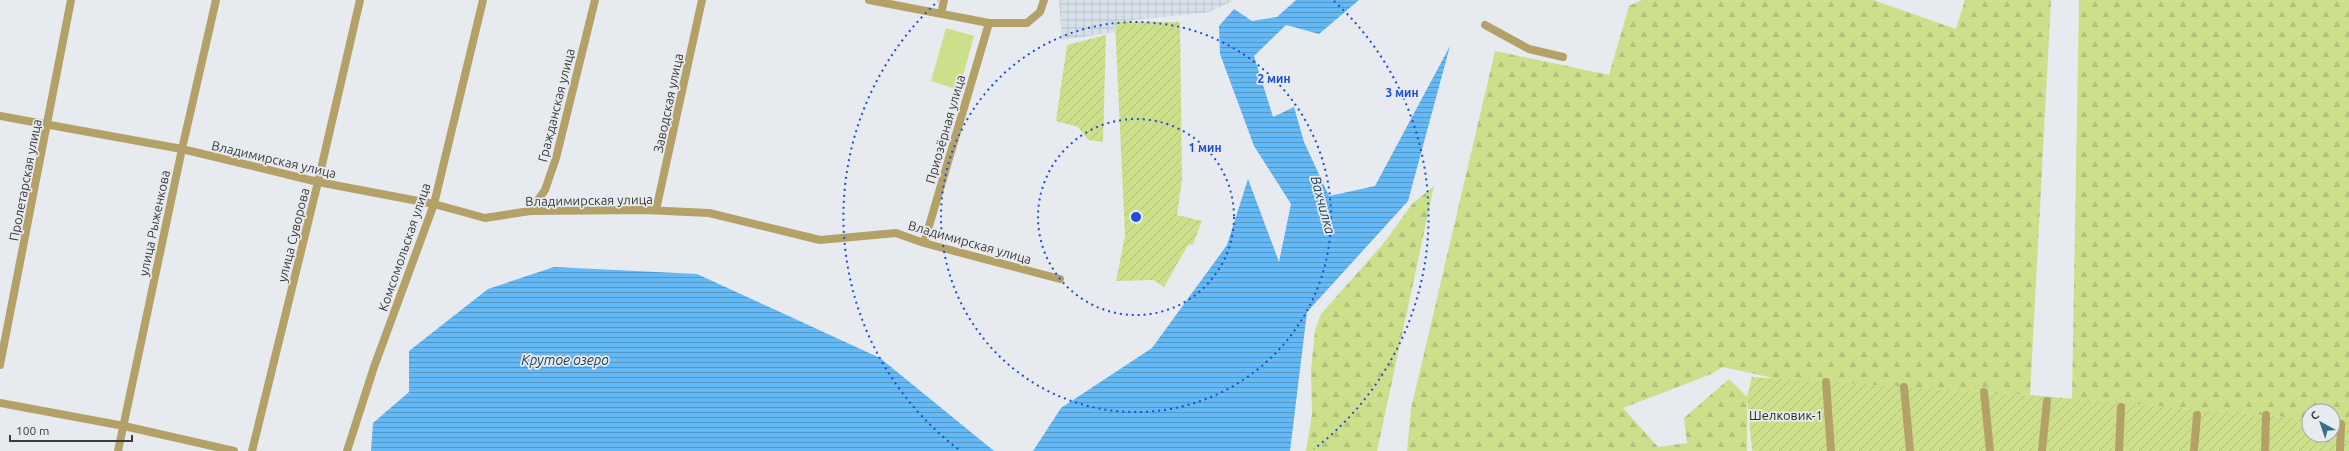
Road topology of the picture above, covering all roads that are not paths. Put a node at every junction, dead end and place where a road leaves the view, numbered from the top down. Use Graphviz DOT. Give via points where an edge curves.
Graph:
graph roads {
  1 [pos="71,0"];
  2 [pos="216,0"];
  3 [pos="360,0"];
  4 [pos="483,0"];
  5 [pos="595,0"];
  6 [pos="702,0"];
  7 [pos="869,0"];
  8 [pos="944,0"];
  9 [pos="1044,0"];
  10 [pos="941,14"];
  11 [pos="989,23"];
  12 [pos="1484,25"];
  13 [pos="1563,57"];
  14 [pos="0,116"];
  15 [pos="48,125"];
  16 [pos="182,150"];
  17 [pos="318,182"];
  18 [pos="434,204"];
  19 [pos="656,210"];
  20 [pos="530,211"];
  21 [pos="924,243"];
  22 [pos="1060,279"];
  23 [pos="0,365"];
  24 [pos="1826,382"];
  25 [pos="1904,387"];
  26 [pos="1984,392"];
  27 [pos="2047,401"];
  28 [pos="0,403"];
  29 [pos="2121,407"];
  30 [pos="2197,415"];
  31 [pos="2266,415"];
  32 [pos="124,426"];
  33 [pos="118,451"];
  34 [pos="234,451"];
  35 [pos="252,451"];
  36 [pos="347,451"];
  37 [pos="1831,451"];
  38 [pos="1910,451"];
  39 [pos="1990,451"];
  40 [pos="2042,451"];
  41 [pos="2119,451"];
  42 [pos="2194,451"];
  43 [pos="2265,451"];
  1 -- 15 [label="street, Пролетарская улица"];
  2 -- 16 [label="street, улица Рыженкова"];
  3 -- 17 [label="street, улица Суворова"];
  4 -- 18 [label="street, Комсомольская улица"];
  5 -- 20 [label="street, Гражданская улица" via="556,158 545,190"];
  6 -- 19 [label="street, Заводская улица"];
  7 -- 10 [label="street"];
  8 -- 10 [label="street"];
  9 -- 11 [label="street" via="1040,12 1027,23"];
  10 -- 11 [label="street"];
  11 -- 21 [label="street, Приозёрная улица"];
  12 -- 13 [label="street" via="1529,48"];
  14 -- 15 [label="street, Владимирская улица"];
  15 -- 16 [label="street, Владимирская улица"];
  15 -- 23 [label="street, Пролетарская улица"];
  16 -- 17 [label="street, Владимирская улица"];
  16 -- 32 [label="street, улица Рыженкова"];
  17 -- 18 [label="street, Владимирская улица"];
  17 -- 35 [label="street, улица Суворова"];
  18 -- 20 [label="street, Владимирская улица" via="485,218"];
  18 -- 36 [label="street, Комсомольская улица" via="374,367"];
  19 -- 20 [label="street, Владимирская улица"];
  19 -- 21 [label="street, Владимирская улица" via="709,213 820,240 896,233"];
  21 -- 22 [label="street, Владимирская улица"];
  24 -- 37 [label="street"];
  25 -- 38 [label="street"];
  26 -- 39 [label="street"];
  27 -- 40 [label="street"];
  28 -- 32 [label="street"];
  29 -- 41 [label="street"];
  30 -- 42 [label="street"];
  31 -- 43 [label="street"];
  32 -- 33 [label="street, улица Рыженкова"];
  32 -- 34 [label="street"];
}
